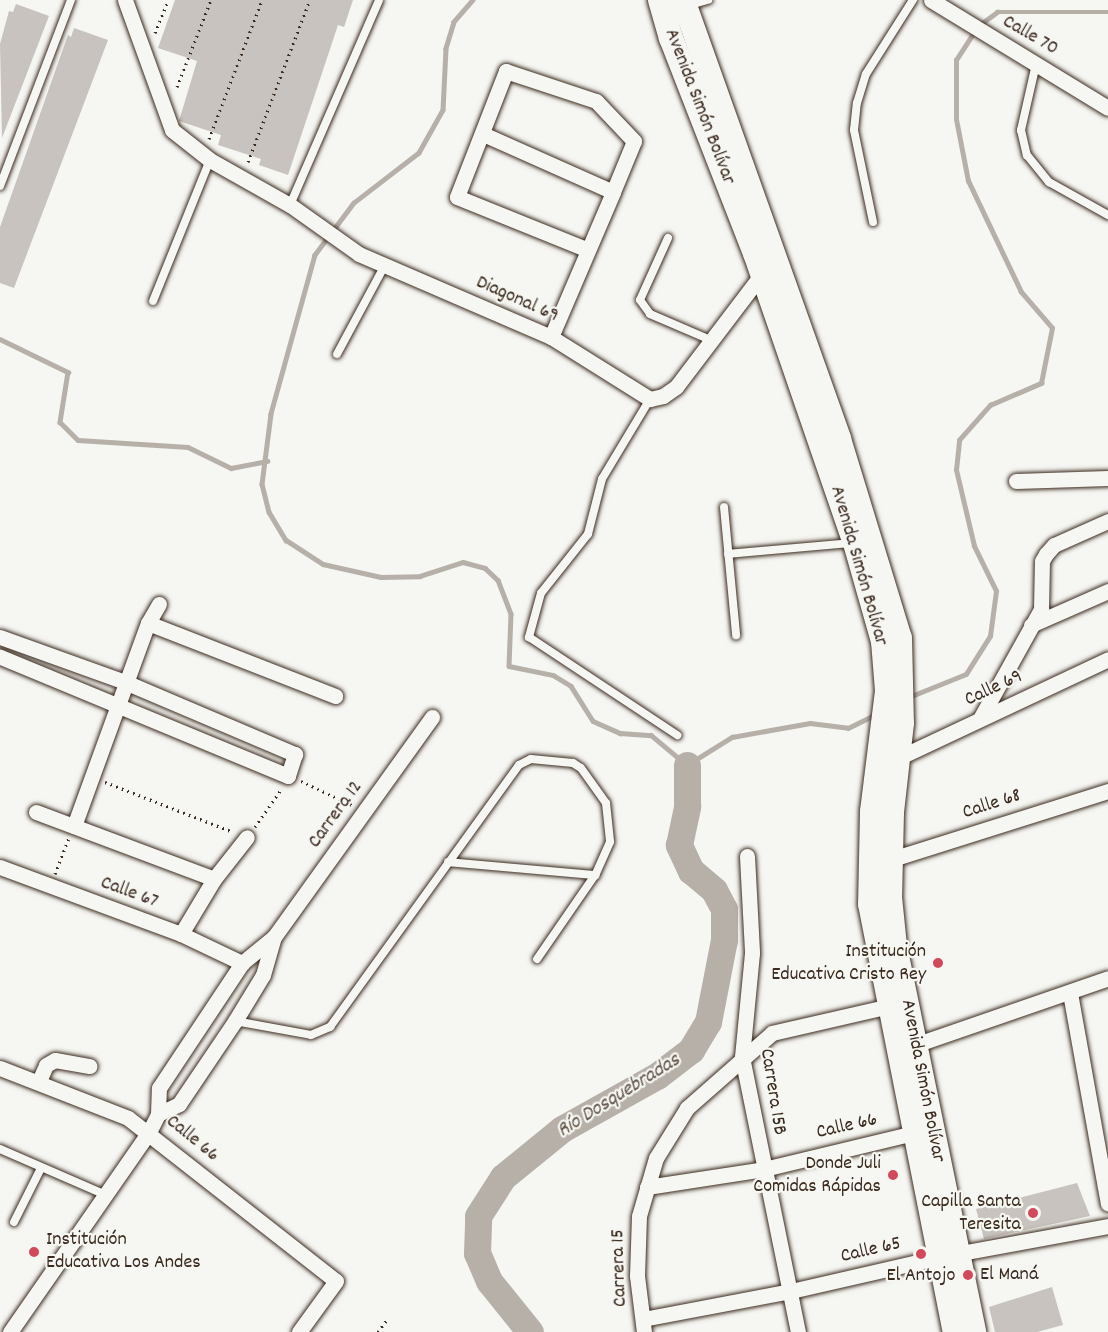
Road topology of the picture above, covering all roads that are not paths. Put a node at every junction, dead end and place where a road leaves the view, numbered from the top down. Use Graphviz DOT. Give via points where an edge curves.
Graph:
graph roads {
  1 [pos="70,0"];
  2 [pos="125,0"];
  3 [pos="379,0"];
  4 [pos="660,0"];
  5 [pos="708,0"];
  6 [pos="914,0"];
  7 [pos="931,0"];
  8 [pos="684,3"];
  9 [pos="1036,63"];
  10 [pos="1108,108"];
  11 [pos="483,134"];
  12 [pos="210,160"];
  13 [pos="0,186"];
  14 [pos="613,192"];
  15 [pos="295,209"];
  16 [pos="1108,215"];
  17 [pos="873,222"];
  18 [pos="668,238"];
  19 [pos="588,250"];
  20 [pos="385,265"];
  21 [pos="761,275"];
  22 [pos="153,301"];
  23 [pos="551,337"];
  24 [pos="708,339"];
  25 [pos="337,354"];
  26 [pos="650,399"];
  27 [pos="830,442"];
  28 [pos="1108,478"];
  29 [pos="1016,481"];
  30 [pos="724,507"];
  31 [pos="1108,521"];
  32 [pos="855,543"];
  33 [pos="728,554"];
  34 [pos="1108,591"];
  35 [pos="159,604"];
  36 [pos="147,623"];
  37 [pos="1031,625"];
  38 [pos="736,635"];
  39 [pos="0,637"];
  40 [pos="0,657"];
  41 [pos="1108,659"];
  42 [pos="125,682"];
  43 [pos="895,687"];
  44 [pos="335,696"];
  45 [pos="118,704"];
  46 [pos="432,717"];
  47 [pos="981,717"];
  48 [pos="894,723"];
  49 [pos="677,735"];
  50 [pos="898,758"];
  51 [pos="1108,791"];
  52 [pos="36,812"];
  53 [pos="74,826"];
  54 [pos="247,837"];
  55 [pos="747,856"];
  56 [pos="889,860"];
  57 [pos="448,862"];
  58 [pos="0,867"];
  59 [pos="595,875"];
  60 [pos="214,879"];
  61 [pos="181,934"];
  62 [pos="274,937"];
  63 [pos="537,959"];
  64 [pos="242,963"];
  65 [pos="1108,978"];
  66 [pos="1070,993"];
  67 [pos="890,1006"];
  68 [pos="235,1021"];
  69 [pos="915,1045"];
  70 [pos="742,1057"];
  71 [pos="89,1066"];
  72 [pos="0,1068"];
  73 [pos="39,1081"];
  74 [pos="158,1114"];
  75 [pos="1102,1120"];
  76 [pos="149,1132"];
  77 [pos="914,1133"];
  78 [pos="0,1149"];
  79 [pos="41,1168"];
  80 [pos="764,1168"];
  81 [pos="647,1187"];
  82 [pos="107,1196"];
  83 [pos="1108,1204"];
  84 [pos="14,1222"];
  85 [pos="1108,1226"];
  86 [pos="948,1255"];
  87 [pos="791,1291"];
  88 [pos="644,1325"];
  89 [pos="18,1330"];
  90 [pos="299,1332"];
  91 [pos="798,1332"];
  92 [pos="955,1332"];
  93 [pos="974,1332"];
  1 -- 13 [label="lane"];
  2 -- 12 [label="street, Diagonal 69" via="172,130"];
  3 -- 15 [label="lane"];
  4 -- 21 [label="main road, Avenida Simón Bolívar"];
  5 -- 8 [label="lane"];
  6 -- 17 [label="lane" via="866,74 856,103 854,130"];
  7 -- 9 [label="street, Calle 70"];
  8 -- 27 [label="main road, Avenida Simón Bolívar"];
  9 -- 10 [label="street, Calle 70"];
  9 -- 16 [label="lane" via="1021,130 1027,155 1049,182"];
  11 -- 14 [label="street"];
  11 -- 14 [label="street" via="506,70 596,101 634,141"];
  11 -- 19 [label="street" via="457,197"];
  12 -- 15 [label="street, Diagonal 69"];
  12 -- 22 [label="lane"];
  14 -- 19 [label="street"];
  15 -- 20 [label="street, Diagonal 69" via="359,254"];
  18 -- 24 [label="lane" via="640,300 650,314"];
  19 -- 23 [label="street"];
  20 -- 23 [label="street, Diagonal 69"];
  20 -- 25 [label="lane"];
  21 -- 24 [label="street"];
  21 -- 27 [label="main road, Avenida Simón Bolívar"];
  23 -- 26 [label="street, Diagonal 69"];
  24 -- 26 [label="street" via="676,387"];
  26 -- 49 [label="lane" via="602,479 588,534 541,593 529,638"];
  27 -- 32 [label="main road, Avenida Simón Bolívar"];
  27 -- 43 [label="main road, Avenida Simón Bolívar" via="900,638"];
  28 -- 29 [label="street"];
  30 -- 33 [label="lane"];
  31 -- 37 [label="street" via="1054,545 1046,554 1042,561 1041,609"];
  32 -- 33 [label="lane"];
  32 -- 43 [label="main road, Avenida Simón Bolívar"];
  33 -- 38 [label="lane"];
  34 -- 37 [label="street"];
  35 -- 36 [label="street"];
  36 -- 42 [label="street"];
  36 -- 44 [label="street"];
  37 -- 47 [label="street"];
  39 -- 42 [label="street"];
  40 -- 45 [label="street"];
  41 -- 47 [label="street, Calle 69"];
  42 -- 45 [label="street"];
  42 -- 45 [label="street" via="295,754 288,776"];
  43 -- 48 [label="main road, Avenida Simón Bolívar"];
  45 -- 53 [label="street"];
  46 -- 62 [label="street, Carrera 12"];
  47 -- 50 [label="street, Calle 69"];
  48 -- 50 [label="main road, Avenida Simón Bolívar"];
  48 -- 67 [label="main road, Avenida Simón Bolívar" via="869,862 870,904"];
  50 -- 56 [label="main road, Avenida Simón Bolívar"];
  51 -- 56 [label="street, Calle 68"];
  52 -- 53 [label="street"];
  53 -- 60 [label="street"];
  54 -- 60 [label="street"];
  55 -- 70 [label="street, Carrera 15B" via="752,953"];
  56 -- 69 [label="main road, Avenida Simón Bolívar" via="895,945"];
  57 -- 59 [label="lane"];
  57 -- 59 [label="lane" via="519,765 531,759 581,768 606,803 610,842"];
  57 -- 68 [label="lane" via="330,1027 311,1035"];
  58 -- 61 [label="street, Calle 67"];
  59 -- 63 [label="lane"];
  60 -- 61 [label="street"];
  61 -- 64 [label="street, Calle 67"];
  62 -- 64 [label="street, Carrera 12"];
  62 -- 68 [label="street, Carrera 12" via="263,975"];
  64 -- 74 [label="street, Carrera 12" via="159,1088"];
  65 -- 66 [label="street"];
  66 -- 69 [label="street"];
  66 -- 75 [label="street"];
  67 -- 70 [label="street" via="772,1033"];
  67 -- 77 [label="main road, Avenida Simón Bolívar"];
  68 -- 74 [label="street, Carrera 12" via="179,1104"];
  69 -- 86 [label="main road, Avenida Simón Bolívar"];
  70 -- 80 [label="street, Carrera 15B"];
  70 -- 81 [label="street, Carrera 15" via="687,1108 656,1158"];
  71 -- 73 [label="street" via="55,1060 46,1065"];
  72 -- 73 [label="street, Calle 66"];
  73 -- 76 [label="street, Calle 66" via="128,1118"];
  74 -- 76 [label="street, Carrera 12"];
  75 -- 83 [label="street"];
  76 -- 82 [label="street, Carrera 12"];
  76 -- 90 [label="street, Calle 66" via="336,1281"];
  77 -- 80 [label="street, Calle 66"];
  77 -- 86 [label="main road, Avenida Simón Bolívar"];
  78 -- 79 [label="lane"];
  79 -- 82 [label="lane"];
  79 -- 84 [label="lane"];
  80 -- 81 [label="street, Calle 66"];
  80 -- 87 [label="street, Carrera 15B"];
  81 -- 88 [label="street, Carrera 15" via="637,1241"];
  82 -- 89 [label="street, Carrera 12"];
  85 -- 86 [label="street, Calle 65"];
  86 -- 87 [label="street, Calle 65"];
  86 -- 92 [label="main road, Avenida Simón Bolívar"];
  86 -- 93 [label="main road, Avenida Simón Bolívar"];
  87 -- 88 [label="street, Calle 65"];
  87 -- 91 [label="street, Carrera 15B"];
}
